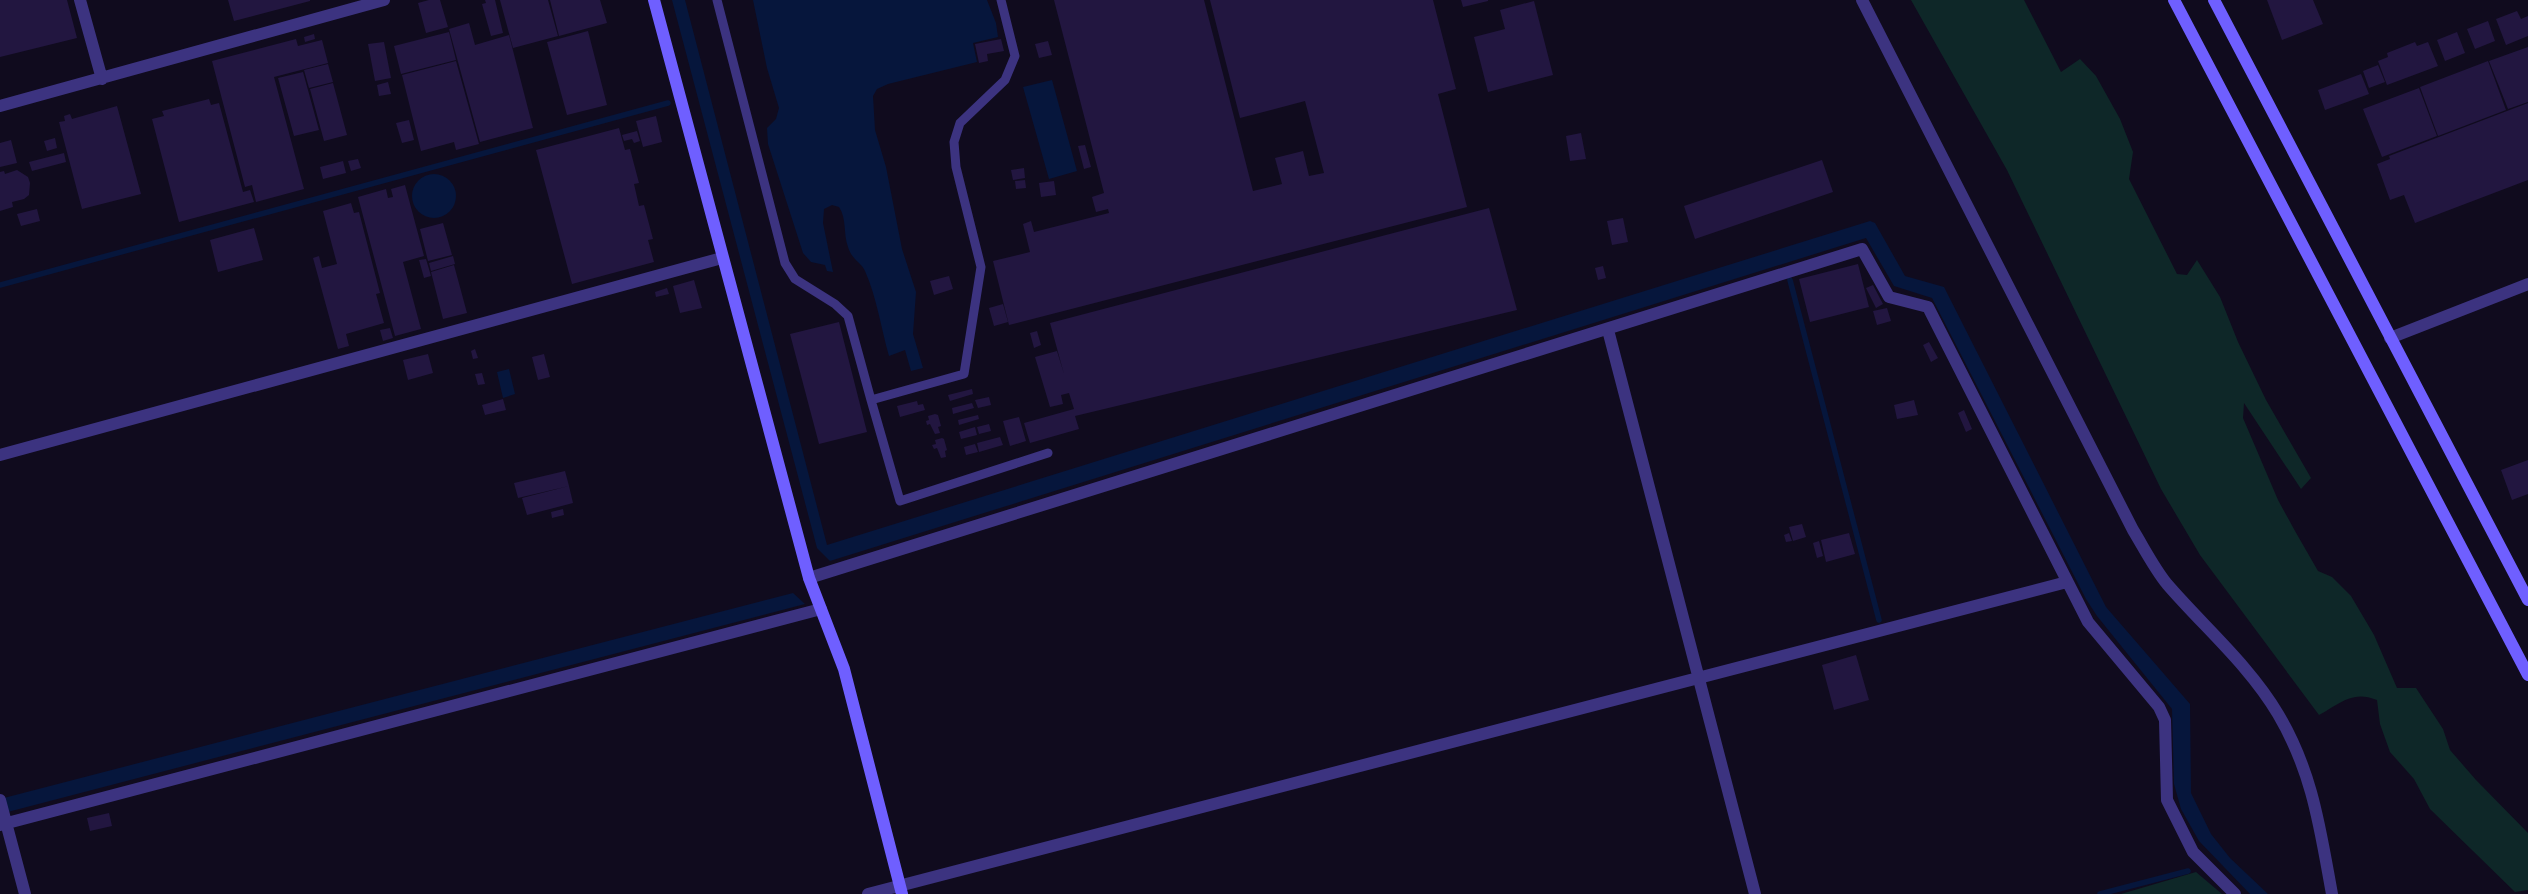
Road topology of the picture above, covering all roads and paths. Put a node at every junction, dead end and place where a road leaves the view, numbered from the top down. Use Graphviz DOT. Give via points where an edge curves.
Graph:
graph roads {
  1 [pos="80,0"];
  2 [pos="384,0"];
  3 [pos="654,0"];
  4 [pos="717,0"];
  5 [pos="1001,0"];
  6 [pos="1862,0"];
  7 [pos="2174,0"];
  8 [pos="2214,0"];
  9 [pos="366,2"];
  10 [pos="102,79"];
  11 [pos="0,106"];
  12 [pos="722,258"];
  13 [pos="2528,284"];
  14 [pos="1608,330"];
  15 [pos="2390,338"];
  16 [pos="871,400"];
  17 [pos="1048,453"];
  18 [pos="0,455"];
  19 [pos="809,578"];
  20 [pos="2068,582"];
  21 [pos="2528,600"];
  22 [pos="821,609"];
  23 [pos="2528,675"];
  24 [pos="1699,679"];
  25 [pos="0,800"];
  26 [pos="3,824"];
  27 [pos="901,890"];
  28 [pos="25,894"];
  29 [pos="868,894"];
  30 [pos="1755,894"];
  31 [pos="2235,894"];
  32 [pos="2332,894"];
  1 -- 10 [label="street"];
  2 -- 9 [label="street"];
  3 -- 12 [label="street"];
  4 -- 16 [label="lane" via="785,263 796,279 848,316"];
  5 -- 16 [label="lane" via="1015,56 1005,80 960,122 954,142 956,167 981,267 964,374"];
  6 -- 32 [label="street" via="2133,530 2166,582 2251,677 2278,714 2301,759 2316,802"];
  7 -- 23 [label="street"];
  8 -- 15 [label="street"];
  9 -- 10 [label="street"];
  10 -- 11 [label="street"];
  12 -- 18 [label="street"];
  12 -- 19 [label="street"];
  13 -- 15 [label="street"];
  14 -- 19 [label="street"];
  14 -- 20 [label="street" via="1862,249 1890,297 1928,307"];
  14 -- 24 [label="street"];
  15 -- 21 [label="street"];
  16 -- 17 [label="lane" via="900,501"];
  19 -- 22 [label="street"];
  20 -- 24 [label="street"];
  20 -- 31 [label="street" via="2088,622 2160,707 2165,720 2167,800 2193,852"];
  22 -- 26 [label="street"];
  22 -- 27 [label="street" via="844,669"];
  24 -- 27 [label="street"];
  24 -- 30 [label="street"];
  25 -- 26 [label="street"];
  26 -- 28 [label="street"];
  27 -- 29 [label="street"];
}
